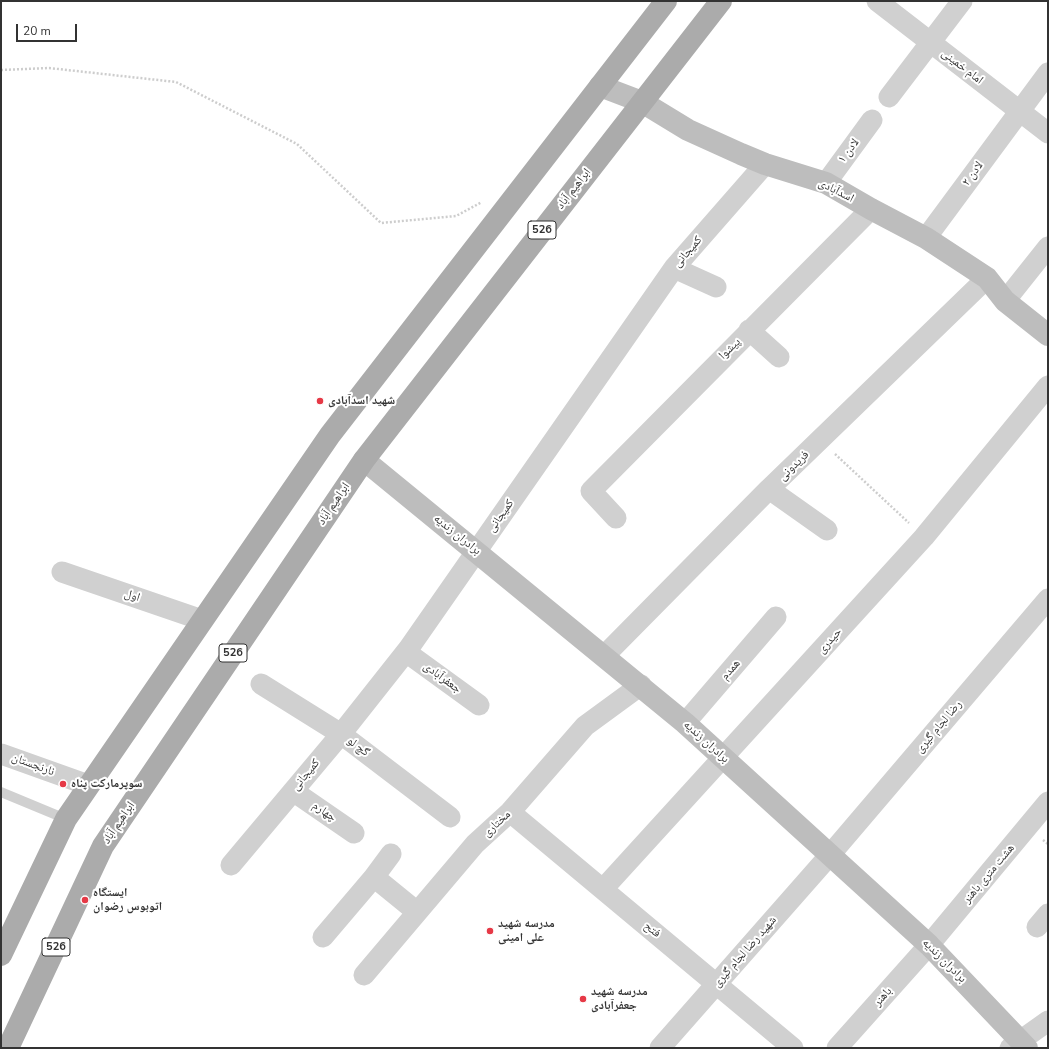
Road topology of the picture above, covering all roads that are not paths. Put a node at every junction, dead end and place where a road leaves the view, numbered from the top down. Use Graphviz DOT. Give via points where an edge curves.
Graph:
graph roads {
  1 [pos="666,1"];
  2 [pos="721,1"];
  3 [pos="877,1"];
  4 [pos="962,1"];
  5 [pos="931,43"];
  6 [pos="1048,73"];
  7 [pos="600,86"];
  8 [pos="889,98"];
  9 [pos="642,102"];
  10 [pos="1020,111"];
  11 [pos="872,120"];
  12 [pos="1048,133"];
  13 [pos="765,164"];
  14 [pos="826,183"];
  15 [pos="871,209"];
  16 [pos="926,238"];
  17 [pos="1048,247"];
  18 [pos="674,268"];
  19 [pos="987,278"];
  20 [pos="716,287"];
  21 [pos="1005,301"];
  22 [pos="749,330"];
  23 [pos="1048,336"];
  24 [pos="779,357"];
  25 [pos="1048,386"];
  26 [pos="364,460"];
  27 [pos="769,489"];
  28 [pos="616,518"];
  29 [pos="827,530"];
  30 [pos="477,550"];
  31 [pos="62,572"];
  32 [pos="1048,599"];
  33 [pos="776,617"];
  34 [pos="202,620"];
  35 [pos="406,652"];
  36 [pos="604,656"];
  37 [pos="261,684"];
  38 [pos="641,685"];
  39 [pos="479,705"];
  40 [pos="685,723"];
  41 [pos="341,734"];
  42 [pos="1,754"];
  43 [pos="724,757"];
  44 [pos="88,785"];
  45 [pos="293,791"];
  46 [pos="1,792"];
  47 [pos="1048,802"];
  48 [pos="510,812"];
  49 [pos="450,818"];
  50 [pos="66,819"];
  51 [pos="354,834"];
  52 [pos="391,854"];
  53 [pos="829,856"];
  54 [pos="231,865"];
  55 [pos="374,877"];
  56 [pos="603,889"];
  57 [pos="417,912"];
  58 [pos="323,937"];
  59 [pos="929,945"];
  60 [pos="1,955"];
  61 [pos="364,975"];
  62 [pos="716,984"];
  63 [pos="1048,1021"];
  64 [pos="1019,1045"];
  65 [pos="8,1048"];
  66 [pos="660,1048"];
  67 [pos="793,1048"];
  68 [pos="837,1048"];
  1 -- 7 [label="main road"];
  2 -- 9 [label="main road, ابراهیم آباد / 526"];
  3 -- 5 [label="street, امام خمینی"];
  4 -- 5 [label="street"];
  5 -- 8 [label="street"];
  5 -- 10 [label="street, امام خمینی"];
  6 -- 10 [label="street, لادن ۲"];
  7 -- 9 [label="street, اسدآبادی"];
  7 -- 34 [label="main road" via="330,435"];
  9 -- 13 [label="street, اسدآبادی" via="688,130"];
  9 -- 26 [label="main road, ابراهیم آباد / 526"];
  10 -- 12 [label="street, امام خمینی"];
  10 -- 16 [label="street, لادن ۲"];
  11 -- 14 [label="street, لادن ۱"];
  13 -- 14 [label="street, اسدآبادی"];
  13 -- 18 [label="street, کمیجانی"];
  14 -- 15 [label="street, اسدآبادی"];
  15 -- 16 [label="street, اسدآبادی"];
  15 -- 22 [label="street, پیشوا"];
  16 -- 19 [label="street, اسدآبادی"];
  17 -- 21 [label="street"];
  18 -- 20 [label="street"];
  18 -- 30 [label="street, کمیجانی"];
  19 -- 21 [label="street, اسدآبادی"];
  19 -- 27 [label="street, فریدونی"];
  21 -- 23 [label="street, اسدآبادی"];
  22 -- 24 [label="street"];
  22 -- 28 [label="street, پیشوا" via="590,491"];
  25 -- 43 [label="street, حیدری" via="924,537"];
  26 -- 30 [label="street, برادران زندیه"];
  26 -- 65 [label="main road, ابراهیم آباد / 526" via="103,846"];
  27 -- 29 [label="street"];
  27 -- 36 [label="street, فریدونی"];
  30 -- 35 [label="street, کمیجانی"];
  30 -- 36 [label="street, برادران زندیه"];
  31 -- 34 [label="street, اول"];
  32 -- 53 [label="street, رضا لجام گیری"];
  33 -- 40 [label="street, همدم"];
  34 -- 44 [label="main road"];
  35 -- 39 [label="street, جعفرآبادی"];
  35 -- 41 [label="street, کمیجانی"];
  36 -- 38 [label="street, برادران زندیه"];
  37 -- 41 [label="street, گچ لو"];
  38 -- 40 [label="street, برادران زندیه"];
  38 -- 48 [label="street, مختاری" via="585,726"];
  40 -- 43 [label="street, برادران زندیه"];
  41 -- 45 [label="street, کمیجانی"];
  41 -- 49 [label="street, گچ لو"];
  42 -- 44 [label="street, نارنجستان"];
  43 -- 53 [label="street, برادران زندیه"];
  43 -- 56 [label="street, حیدری"];
  44 -- 50 [label="main road"];
  45 -- 51 [label="street, چهارم"];
  45 -- 54 [label="street, کمیجانی"];
  46 -- 50 [label="lane"];
  47 -- 59 [label="street, هشت متری باهنر"];
  48 -- 56 [label="street, فتح"];
  48 -- 57 [label="street, مختاری" via="475,844"];
  50 -- 60 [label="main road"];
  52 -- 55 [label="street"];
  53 -- 59 [label="street, برادران زندیه"];
  53 -- 62 [label="street, شهید رضا لجام گیری"];
  55 -- 57 [label="street"];
  55 -- 58 [label="street"];
  56 -- 62 [label="street, فتح"];
  57 -- 61 [label="street, مختاری"];
  59 -- 64 [label="street, برادران زندیه"];
  59 -- 68 [label="street, باهنر"];
  62 -- 66 [label="street, شهید رضا لجام گیری"];
  62 -- 67 [label="street, فتح"];
  63 -- 64 [label="street"];
}
